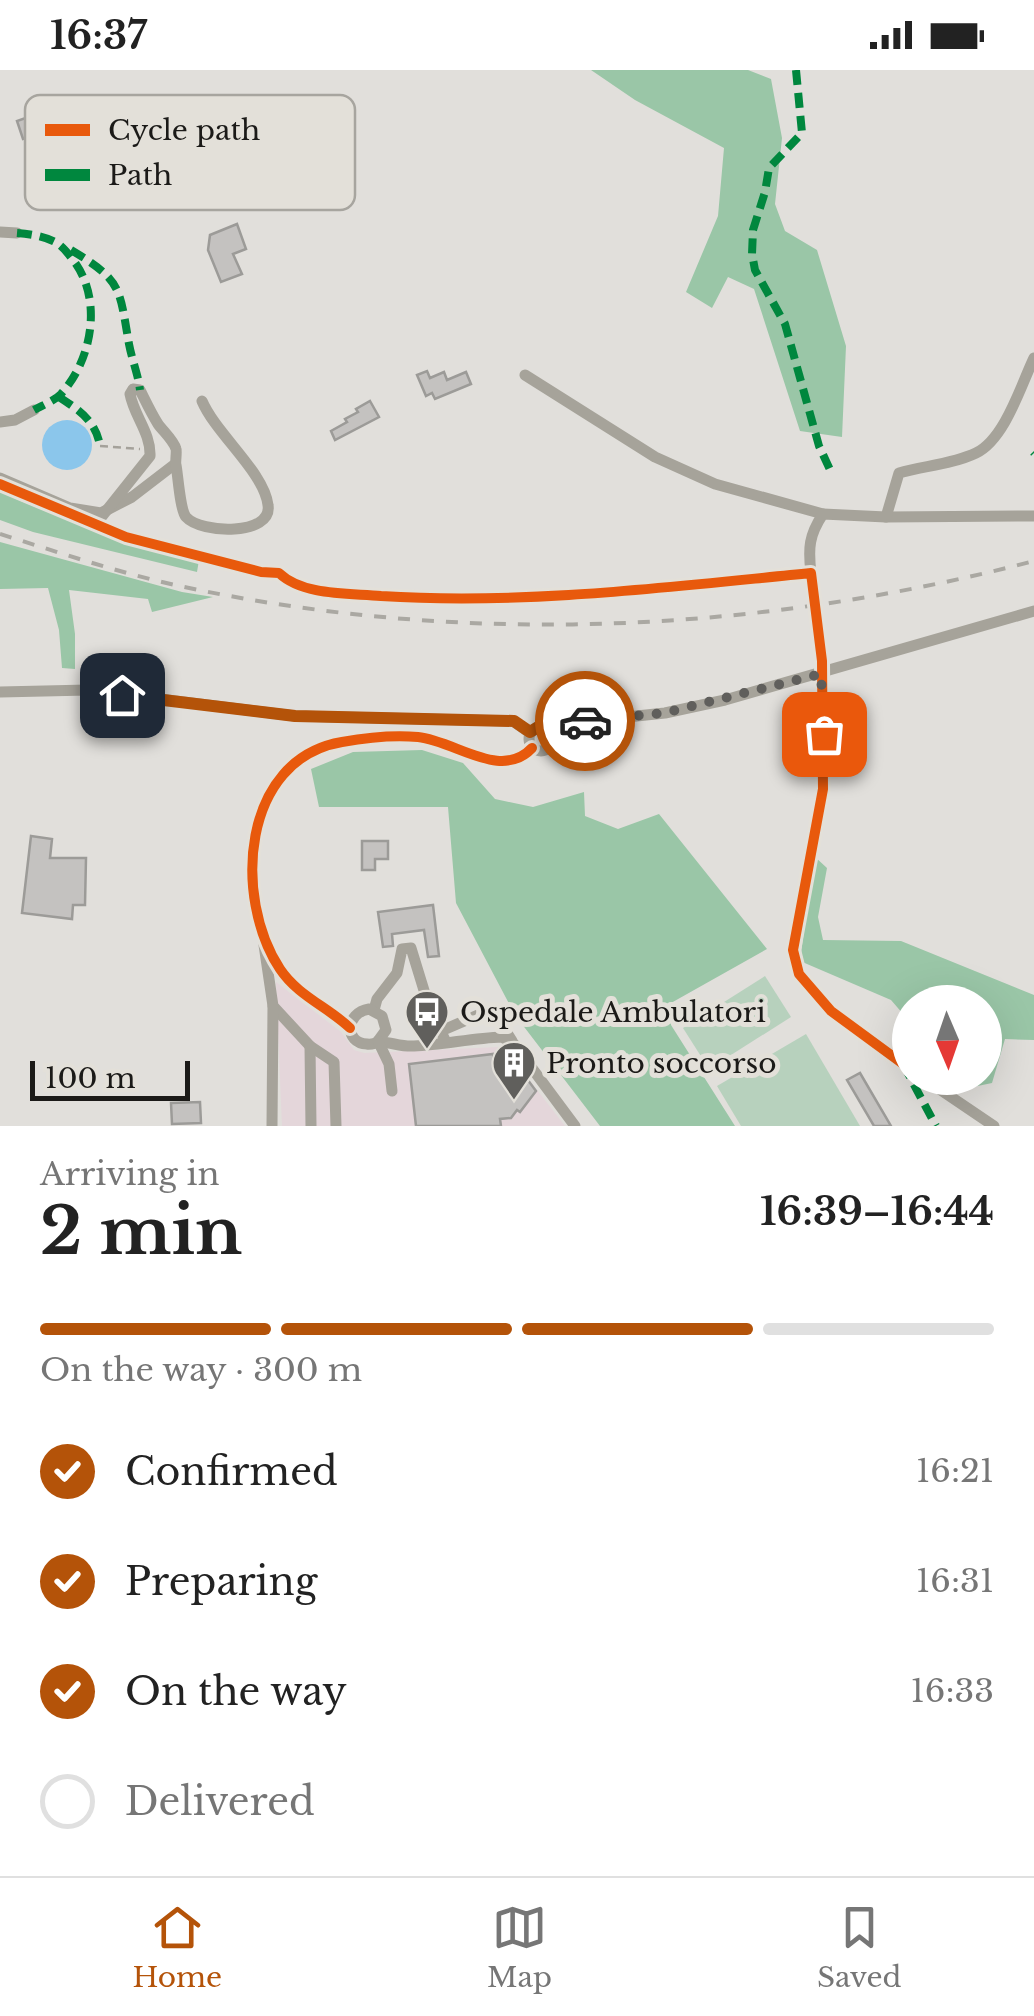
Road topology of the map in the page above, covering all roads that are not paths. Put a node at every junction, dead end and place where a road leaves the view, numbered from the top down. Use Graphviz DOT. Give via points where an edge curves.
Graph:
graph roads {
  1 [pos="0,232"];
  2 [pos="16,233"];
  3 [pos="1034,358"];
  4 [pos="525,375"];
  5 [pos="202,401"];
  6 [pos="34,410"];
  7 [pos="0,422"];
  8 [pos="176,464"];
  9 [pos="0,478"];
  10 [pos="102,512"];
  11 [pos="822,514"];
  12 [pos="1034,516"];
  13 [pos="886,518"];
  14 [pos="95,525"];
  15 [pos="812,573"];
  16 [pos="1034,611"];
  17 [pos="818,618"];
  18 [pos="821,674"];
  19 [pos="0,692"];
  20 [pos="530,732"];
  21 [pos="553,736"];
  22 [pos="532,748"];
  23 [pos="263,936"];
  24 [pos="273,1006"];
  25 [pos="364,1009"];
  26 [pos="382,1036"];
  27 [pos="443,1037"];
  28 [pos="514,1044"];
  29 [pos="310,1046"];
  30 [pos="892,1055"];
  31 [pos="392,1091"];
  32 [pos="948,1095"];
  33 [pos="272,1126"];
  34 [pos="310,1126"];
  35 [pos="336,1126"];
  36 [pos="575,1126"];
  37 [pos="994,1126"];
  1 -- 2 [label="street"];
  3 -- 13 [label="street" via="991,442 959,459 899,472"];
  4 -- 11 [label="street" via="656,457 715,484"];
  5 -- 8 [label="street" via="268,500 268,516 254,526 209,530 187,519"];
  6 -- 7 [label="street"];
  8 -- 10 [label="street"];
  8 -- 10 [label="street" via="176,450 140,390 133,389 131,402 151,450"];
  9 -- 10 [label="street" via="70,508"];
  10 -- 14 [label="street"];
  11 -- 13 [label="street"];
  11 -- 15 [label="street" via="808,549"];
  12 -- 13 [label="street"];
  16 -- 18 [label="street"];
  17 -- 18 [label="street"];
  18 -- 21 [label="street" via="664,713 580,722"];
  18 -- 30 [label="street" via="823,789 793,950 799,974 831,1012"];
  19 -- 20 [label="street" via="88,690 295,716 514,721"];
  20 -- 21 [label="street" via="543,726"];
  20 -- 22 [label="street"];
  21 -- 22 [label="street" via="549,749"];
  22 -- 23 [label="street" via="505,763 419,737 341,742 304,753 279,778 252,845"];
  23 -- 24 [label="street"];
  23 -- 25 [label="street" via="282,972 312,1001 338,1016"];
  24 -- 29 [label="street"];
  24 -- 33 [label="street"];
  25 -- 26 [label="street" via="382,1016"];
  25 -- 26 [label="street" via="353,1036 362,1044"];
  25 -- 27 [label="street" via="397,973 402,950 411,948"];
  26 -- 27 [label="street" via="396,1045"];
  26 -- 31 [label="street"];
  27 -- 28 [label="street" via="502,1037"];
  27 -- 28 [label="street" via="492,1009"];
  28 -- 36 [label="street"];
  29 -- 34 [label="street"];
  29 -- 35 [label="street" via="334,1062"];
  32 -- 37 [label="street"];
}
